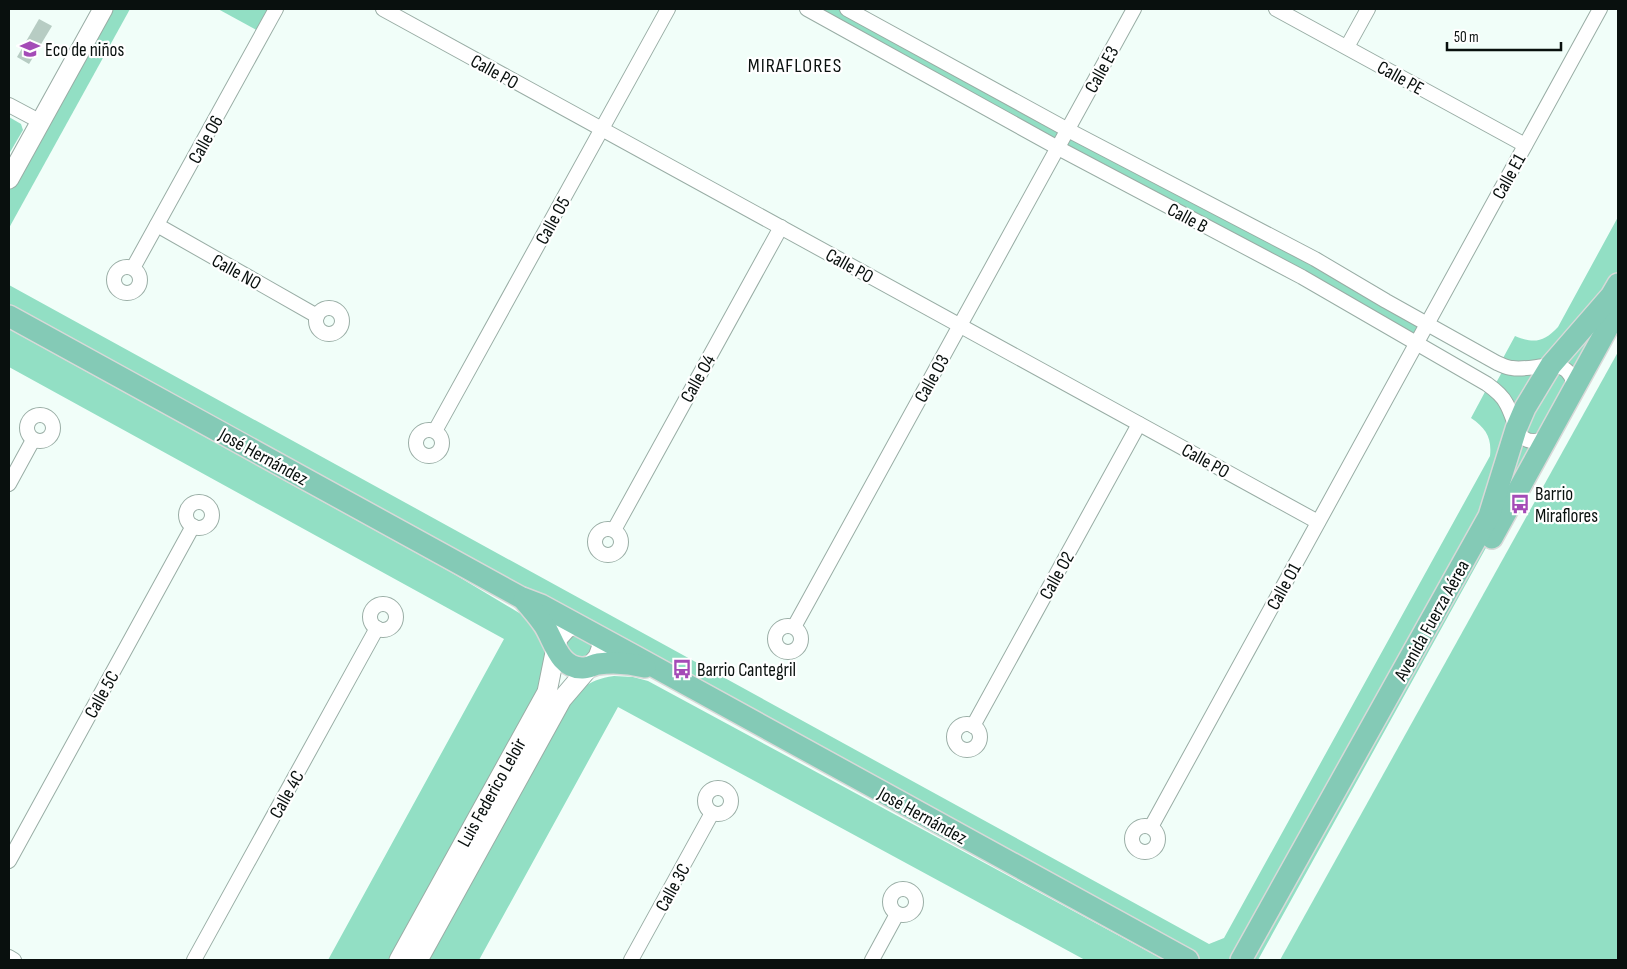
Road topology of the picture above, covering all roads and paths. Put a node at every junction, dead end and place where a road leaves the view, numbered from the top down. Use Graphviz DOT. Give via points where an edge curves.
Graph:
graph roads {
  1 [pos="103,9"];
  2 [pos="276,9"];
  3 [pos="382,9"];
  4 [pos="668,9"];
  5 [pos="807,9"];
  6 [pos="847,9"];
  7 [pos="1134,9"];
  8 [pos="1276,9"];
  9 [pos="1368,9"];
  10 [pos="1600,9"];
  11 [pos="1347,47"];
  12 [pos="9,105"];
  13 [pos="41,122"];
  14 [pos="602,129"];
  15 [pos="1068,130"];
  16 [pos="1525,146"];
  17 [pos="1058,148"];
  18 [pos="9,179"];
  19 [pos="157,226"];
  20 [pos="781,227"];
  21 [pos="133,268"];
  22 [pos="1618,284"];
  23 [pos="1618,309"];
  24 [pos="9,316"];
  25 [pos="317,316"];
  26 [pos="1427,324"];
  27 [pos="960,326"];
  28 [pos="1416,344"];
  29 [pos="1551,365"];
  30 [pos="1574,389"];
  31 [pos="1139,424"];
  32 [pos="1516,429"];
  33 [pos="435,431"];
  34 [pos="1547,438"];
  35 [pos="33,440"];
  36 [pos="9,484"];
  37 [pos="1318,522"];
  38 [pos="193,526"];
  39 [pos="614,530"];
  40 [pos="520,596"];
  41 [pos="575,624"];
  42 [pos="794,627"];
  43 [pos="377,628"];
  44 [pos="599,637"];
  45 [pos="556,648"];
  46 [pos="592,666"];
  47 [pos="659,670"];
  48 [pos="973,726"];
  49 [pos="712,813"];
  50 [pos="1150,827"];
  51 [pos="9,861"];
  52 [pos="897,914"];
  53 [pos="9,958"];
  54 [pos="14,960"];
  55 [pos="194,960"];
  56 [pos="399,960"];
  57 [pos="418,960"];
  58 [pos="631,960"];
  59 [pos="872,960"];
  60 [pos="1188,960"];
  61 [pos="1241,960"];
  62 [pos="1258,960"];
  1 -- 13 [label="street"];
  2 -- 19 [label="street, Calle O6"];
  3 -- 14 [label="street, Calle PO"];
  4 -- 14 [label="street, Calle O5"];
  5 -- 17 [label="street, Calle B"];
  6 -- 15 [label="street, Calle B"];
  7 -- 15 [label="street, Calle E3"];
  8 -- 11 [label="street, Calle PE"];
  9 -- 11 [label="street"];
  10 -- 16 [label="street, Calle E1"];
  11 -- 16 [label="street, Calle PE"];
  12 -- 13 [label="street"];
  13 -- 18 [label="street"];
  14 -- 20 [label="street, Calle PO"];
  14 -- 33 [label="street, Calle O5"];
  15 -- 17 [label="street, Calle O3"];
  15 -- 26 [label="street, Calle B" via="1315,259"];
  16 -- 26 [label="street, Calle E1"];
  17 -- 27 [label="street, Calle O3"];
  17 -- 28 [label="street, Calle B" via="1302,277"];
  19 -- 21 [label="street, Calle O6"];
  19 -- 25 [label="street, Calle NO"];
  20 -- 27 [label="street, Calle PO"];
  20 -- 39 [label="street, Calle O4"];
  22 -- 29 [label="main road, Avenida Fuerza Aérea"];
  23 -- 30 [label="main road, Avenida Fuerza Aérea"];
  24 -- 40 [label="main road, José Hernández"];
  26 -- 28 [label="street, Calle E1"];
  26 -- 29 [label="street, Calle B" via="1512,368"];
  27 -- 31 [label="street, Calle PO"];
  27 -- 42 [label="street, Calle O3"];
  28 -- 32 [label="street, Calle B" via="1492,388 1507,404"];
  28 -- 37 [label="street, Calle O1"];
  29 -- 30 [label="street" via="1567,370 1573,378"];
  29 -- 32 [label="main road, Avenida Fuerza Aérea"];
  30 -- 34 [label="main road, Avenida Fuerza Aérea"];
  31 -- 37 [label="street, Calle PO"];
  31 -- 48 [label="street, Calle O2"];
  32 -- 34 [label="street" via="1528,440 1538,442"];
  32 -- 61 [label="main road, Avenida Fuerza Aérea" via="1489,516"];
  34 -- 62 [label="main road, Avenida Fuerza Aérea"];
  35 -- 36 [label="street"];
  37 -- 50 [label="street, Calle O1"];
  38 -- 51 [label="street, Calle 5C"];
  40 -- 41 [label="main road, José Hernández"];
  40 -- 45 [label="main road, José Hernández" via="545,626"];
  41 -- 44 [label="main road, José Hernández"];
  41 -- 45 [label="street, Luis Federico Leloir" via="558,638"];
  43 -- 55 [label="street, Calle 4C"];
  44 -- 46 [label="street, Luis Federico Leloir" via="602,646"];
  44 -- 47 [label="main road, José Hernández"];
  45 -- 46 [label="main road, José Hernández" via="564,662 574,667"];
  45 -- 56 [label="street, Luis Federico Leloir" via="546,692"];
  46 -- 47 [label="main road, José Hernández" via="619,662"];
  46 -- 57 [label="street, Luis Federico Leloir" via="562,699"];
  47 -- 60 [label="main road, José Hernández"];
  49 -- 58 [label="street, Calle 3C"];
  52 -- 59 [label="street"];
  53 -- 54 [label="street"];
}
